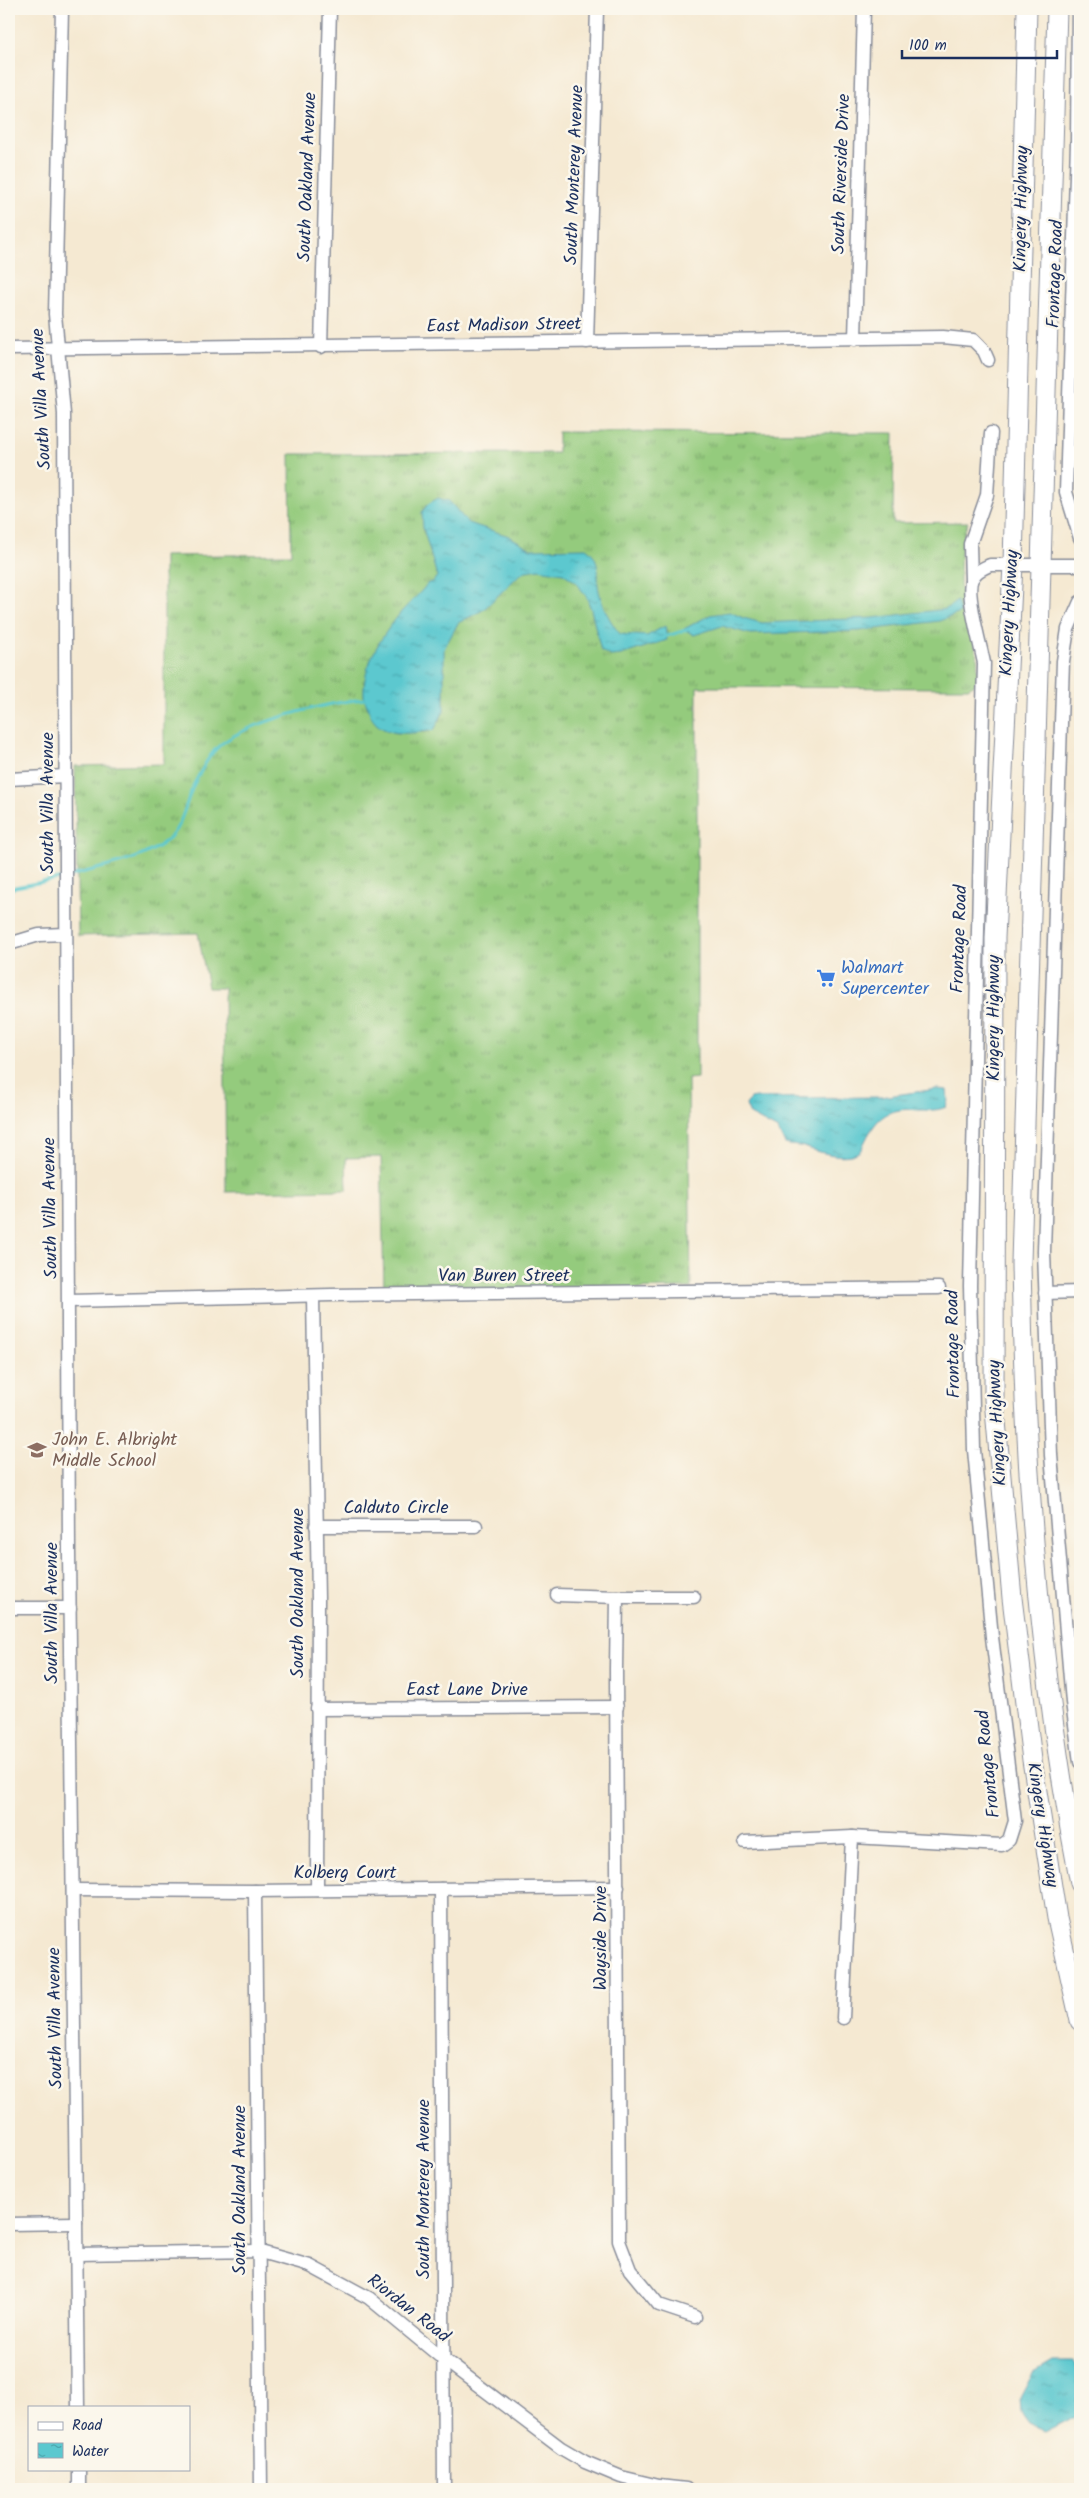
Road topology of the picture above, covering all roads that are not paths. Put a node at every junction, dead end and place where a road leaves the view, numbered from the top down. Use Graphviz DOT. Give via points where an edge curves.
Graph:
graph roads {
  1 [pos="62,9"];
  2 [pos="330,9"];
  3 [pos="597,9"];
  4 [pos="864,9"];
  5 [pos="1027,9"];
  6 [pos="1057,9"];
  7 [pos="1078,9"];
  8 [pos="855,339"];
  9 [pos="587,342"];
  10 [pos="321,347"];
  11 [pos="9,349"];
  12 [pos="58,349"];
  13 [pos="988,360"];
  14 [pos="991,433"];
  15 [pos="1080,538"];
  16 [pos="1013,564"];
  17 [pos="1042,564"];
  18 [pos="1080,565"];
  19 [pos="971,581"];
  20 [pos="1080,602"];
  21 [pos="66,776"];
  22 [pos="9,779"];
  23 [pos="66,934"];
  24 [pos="9,944"];
  25 [pos="939,1288"];
  26 [pos="1045,1292"];
  27 [pos="1080,1292"];
  28 [pos="313,1296"];
  29 [pos="69,1301"];
  30 [pos="316,1526"];
  31 [pos="476,1526"];
  32 [pos="557,1595"];
  33 [pos="617,1597"];
  34 [pos="694,1597"];
  35 [pos="9,1608"];
  36 [pos="70,1608"];
  37 [pos="617,1707"];
  38 [pos="317,1709"];
  39 [pos="1080,1762"];
  40 [pos="852,1837"];
  41 [pos="745,1842"];
  42 [pos="1080,1883"];
  43 [pos="618,1887"];
  44 [pos="441,1889"];
  45 [pos="73,1890"];
  46 [pos="317,1890"];
  47 [pos="256,1891"];
  48 [pos="843,2018"];
  49 [pos="1080,2022"];
  50 [pos="9,2224"];
  51 [pos="76,2224"];
  52 [pos="258,2251"];
  53 [pos="76,2254"];
  54 [pos="695,2317"];
  55 [pos="442,2358"];
  56 [pos="78,2406"];
  57 [pos="78,2470"];
  58 [pos="79,2489"];
  59 [pos="261,2489"];
  60 [pos="444,2489"];
  61 [pos="686,2489"];
  1 -- 12 [label="street, South Villa Avenue" via="55,314"];
  2 -- 10 [label="street, South Oakland Avenue"];
  3 -- 9 [label="street, South Monterey Avenue"];
  4 -- 8 [label="street, South Riverside Drive"];
  5 -- 16 [label="highway, Kingery Highway"];
  6 -- 17 [label="highway, Kingery Highway"];
  7 -- 15 [label="street, Frontage Road" via="1066,492"];
  8 -- 9 [label="street, East Madison Street"];
  8 -- 13 [label="street, East Madison Street" via="943,337 973,340"];
  9 -- 10 [label="street, East Madison Street"];
  10 -- 12 [label="street, East Madison Street"];
  11 -- 12 [label="street, East Madison Street"];
  12 -- 21 [label="street, South Villa Avenue" via="64,414"];
  14 -- 19 [label="street, Frontage Road" via="987,495 970,544"];
  16 -- 17 [label="street"];
  16 -- 19 [label="street" via="990,565 977,571"];
  16 -- 49 [label="highway, Kingery Highway" via="994,938 994,1399 1012,1598 1032,1760 1057,1918"];
  17 -- 18 [label="street"];
  17 -- 42 [label="highway, Kingery Highway" via="1021,1263 1022,1336 1040,1610 1050,1696"];
  19 -- 40 [label="street, Frontage Road" via="970,595 984,664 970,1286 974,1450 992,1637 1015,1822 1009,1840 1002,1845"];
  20 -- 26 [label="street" via="1068,629 1063,661 1044,1238"];
  21 -- 22 [label="street"];
  21 -- 23 [label="street, South Villa Avenue"];
  23 -- 24 [label="street" via="40,935"];
  23 -- 29 [label="street, South Villa Avenue"];
  25 -- 28 [label="street, Van Buren Street"];
  26 -- 27 [label="street"];
  26 -- 39 [label="street" via="1051,1456"];
  28 -- 29 [label="street, Van Buren Street"];
  28 -- 30 [label="street, South Oakland Avenue"];
  29 -- 36 [label="street, South Villa Avenue"];
  30 -- 31 [label="street, Calduto Circle"];
  30 -- 38 [label="street, South Oakland Avenue"];
  32 -- 33 [label="street"];
  33 -- 34 [label="street"];
  33 -- 37 [label="street, Wayside Drive"];
  35 -- 36 [label="street"];
  36 -- 45 [label="street, South Villa Avenue"];
  37 -- 38 [label="street, East Lane Drive"];
  37 -- 43 [label="street, Wayside Drive"];
  38 -- 46 [label="street, South Oakland Avenue"];
  40 -- 41 [label="street, Frontage Road"];
  40 -- 48 [label="street"];
  43 -- 44 [label="street, Kolberg Court"];
  43 -- 54 [label="street, Wayside Drive" via="619,2241 630,2270 658,2305"];
  44 -- 46 [label="street, Kolberg Court"];
  44 -- 55 [label="street, South Monterey Avenue"];
  45 -- 47 [label="street, Kolberg Court"];
  45 -- 51 [label="street, South Villa Avenue"];
  46 -- 47 [label="street, Kolberg Court"];
  47 -- 52 [label="street, South Oakland Avenue"];
  50 -- 51 [label="street"];
  51 -- 53 [label="street, South Villa Avenue"];
  52 -- 53 [label="street, Riordan Road"];
  52 -- 55 [label="street, Riordan Road" via="310,2266 349,2285 370,2298"];
  52 -- 59 [label="street, South Oakland Avenue"];
  53 -- 56 [label="street, South Villa Avenue"];
  55 -- 60 [label="street, South Monterey Avenue"];
  55 -- 61 [label="street, Riordan Road" via="548,2439 586,2462 641,2482"];
  57 -- 58 [label="street"];
}
